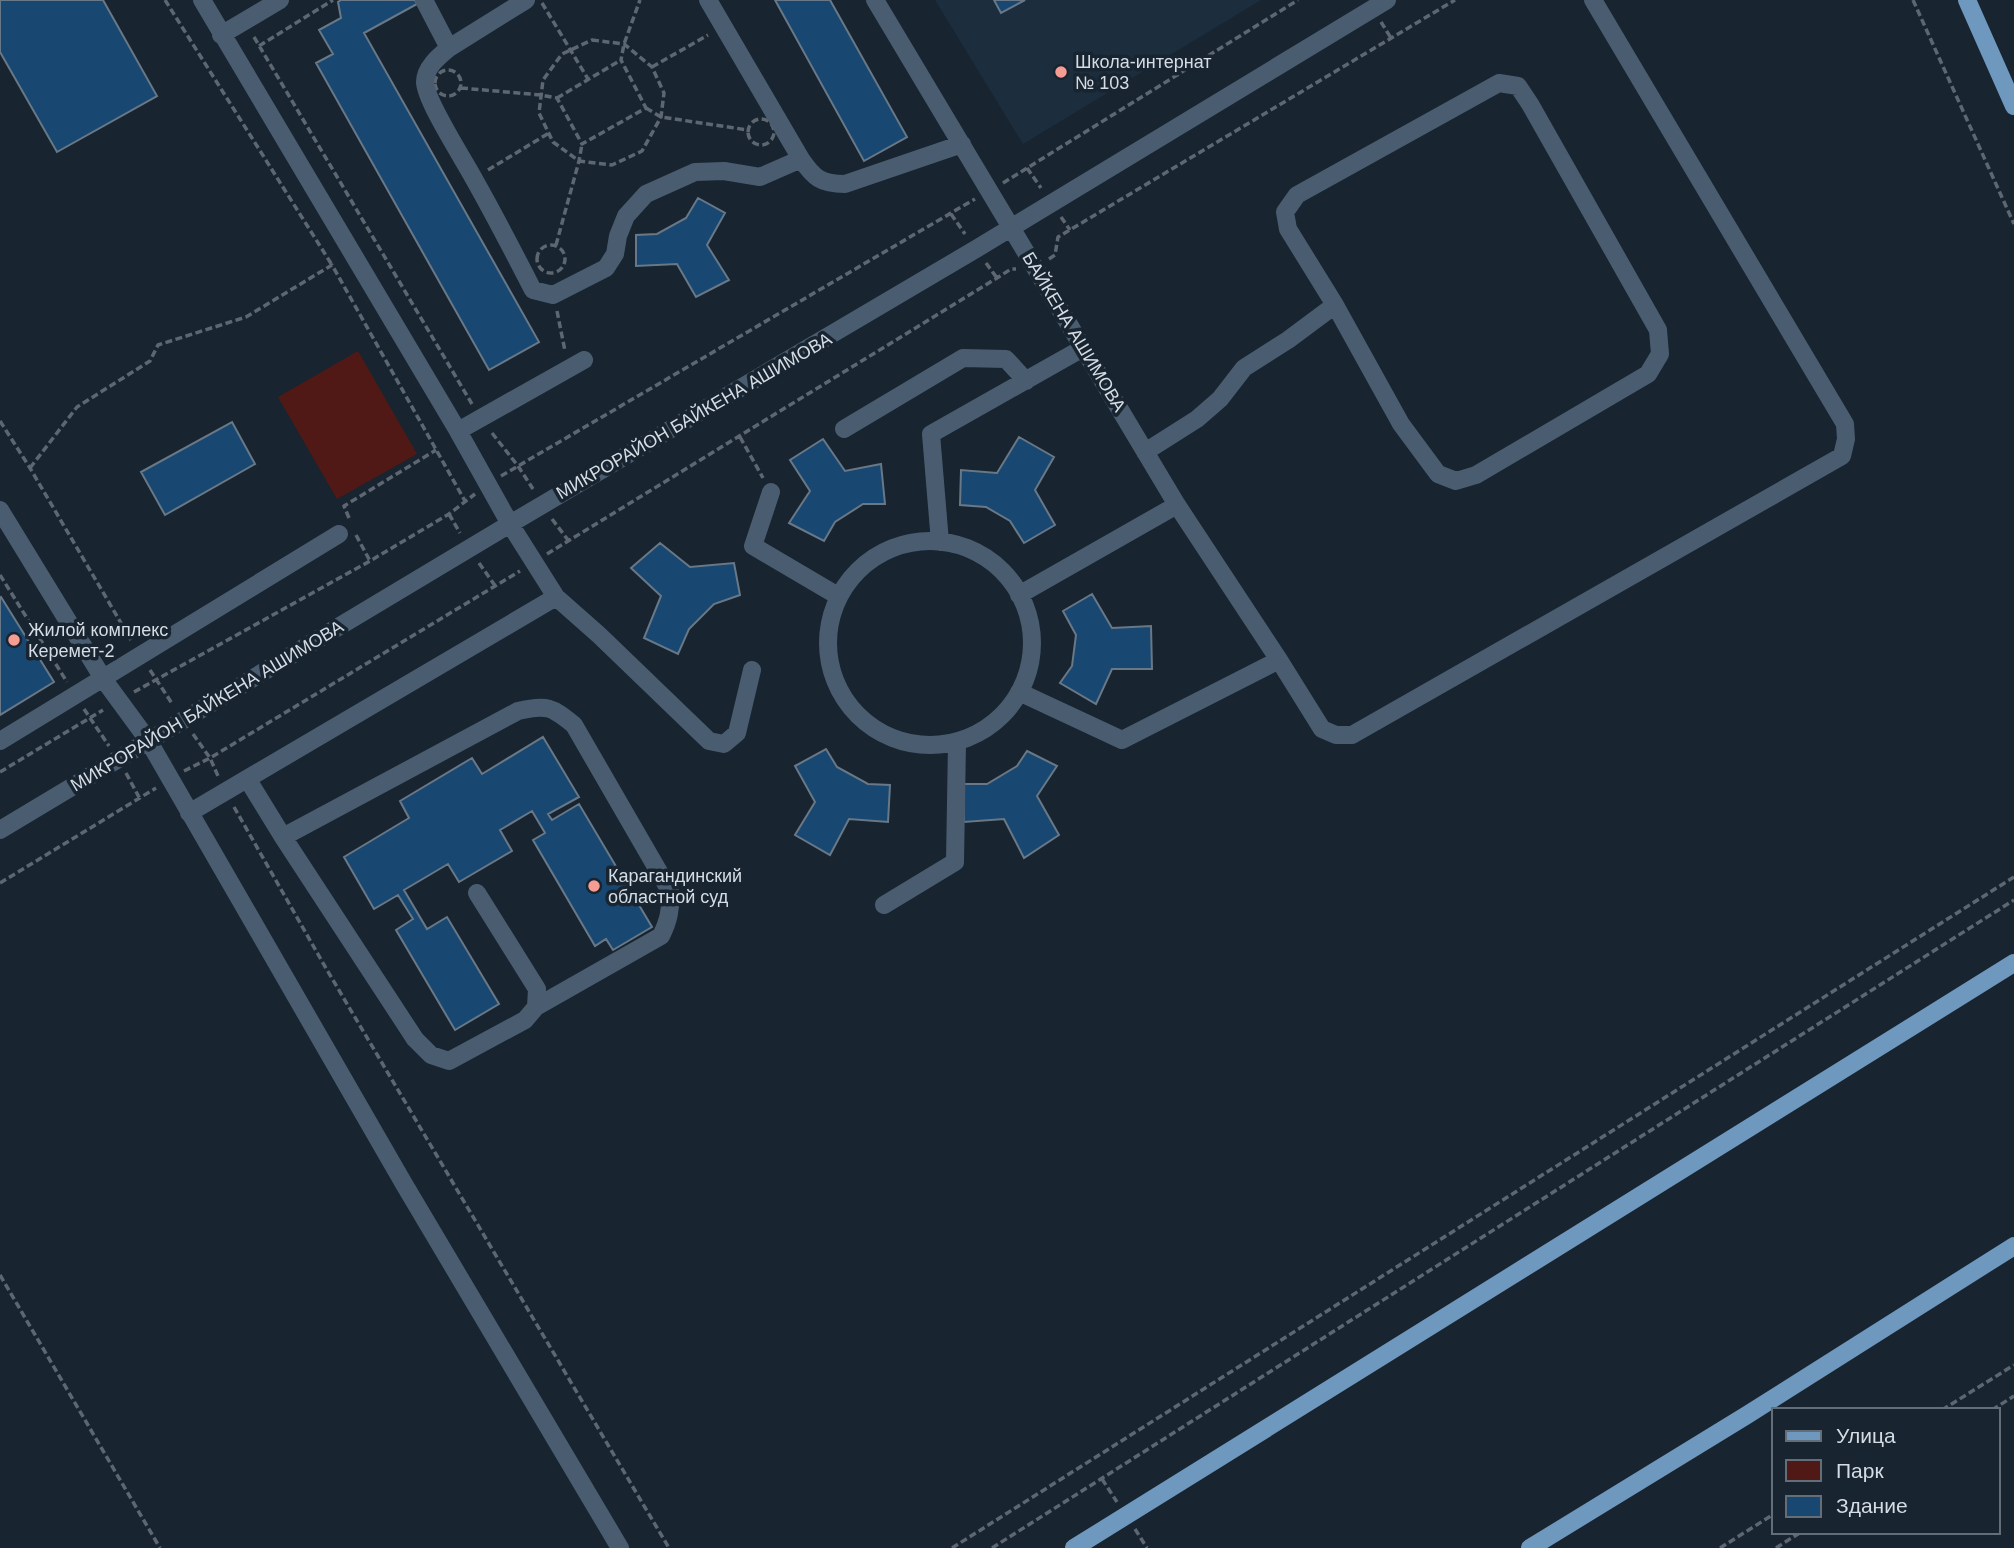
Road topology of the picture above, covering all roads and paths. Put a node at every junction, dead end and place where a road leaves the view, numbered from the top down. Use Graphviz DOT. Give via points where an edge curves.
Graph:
graph roads {
  1 [pos="166,0"];
  2 [pos="202,0"];
  3 [pos="280,0"];
  4 [pos="333,0"];
  5 [pos="424,0"];
  6 [pos="526,0"];
  7 [pos="540,0"];
  8 [pos="640,0"];
  9 [pos="708,0"];
  10 [pos="876,0"];
  11 [pos="1298,0"];
  12 [pos="1387,0"];
  13 [pos="1455,0"];
  14 [pos="1593,0"];
  15 [pos="1913,0"];
  16 [pos="1967,0"];
  17 [pos="245,21"];
  18 [pos="723,27"];
  19 [pos="221,35"];
  20 [pos="624,44"];
  21 [pos="259,46"];
  22 [pos="449,48"];
  23 [pos="571,50"];
  24 [pos="621,60"];
  25 [pos="652,67"];
  26 [pos="588,79"];
  27 [pos="461,88"];
  28 [pos="541,95"];
  29 [pos="557,98"];
  30 [pos="2014,106"];
  31 [pos="646,108"];
  32 [pos="661,117"];
  33 [pos="748,130"];
  34 [pos="549,133"];
  35 [pos="582,144"];
  36 [pos="962,144"];
  37 [pos="801,159"];
  38 [pos="579,161"];
  39 [pos="474,178"];
  40 [pos="990,191"];
  41 [pos="2014,223"];
  42 [pos="1012,227"];
  43 [pos="556,245"];
  44 [pos="332,265"];
  45 [pos="1035,267"];
  46 [pos="553,295"];
  47 [pos="1335,305"];
  48 [pos="1083,348"];
  49 [pos="576,364"];
  50 [pos="1026,381"];
  51 [pos="481,418"];
  52 [pos="0,421"];
  53 [pos="844,429"];
  54 [pos="458,431"];
  55 [pos="740,437"];
  56 [pos="436,450"];
  57 [pos="1144,452"];
  58 [pos="519,466"];
  59 [pos="30,468"];
  60 [pos="487,484"];
  61 [pos="771,492"];
  62 [pos="465,501"];
  63 [pos="1177,505"];
  64 [pos="0,510"];
  65 [pos="510,524"];
  66 [pos="339,534"];
  67 [pos="940,542"];
  68 [pos="370,561"];
  69 [pos="534,562"];
  70 [pos="0,575"];
  71 [pos="1020,595"];
  72 [pos="838,596"];
  73 [pos="556,597"];
  74 [pos="141,656"];
  75 [pos="1279,660"];
  76 [pos="752,670"];
  77 [pos="156,679"];
  78 [pos="104,680"];
  79 [pos="1020,692"];
  80 [pos="76,696"];
  81 [pos="118,700"];
  82 [pos="90,719"];
  83 [pos="184,720"];
  84 [pos="148,740"];
  85 [pos="0,741"];
  86 [pos="957,743"];
  87 [pos="209,758"];
  88 [pos="0,772"];
  89 [pos="169,779"];
  90 [pos="248,780"];
  91 [pos="225,793"];
  92 [pos="189,813"];
  93 [pos="0,830"];
  94 [pos="283,837"];
  95 [pos="2014,877"];
  96 [pos="0,883"];
  97 [pos="477,893"];
  98 [pos="2014,900"];
  99 [pos="884,905"];
  100 [pos="2014,963"];
  101 [pos="536,1007"];
  102 [pos="2014,1246"];
  103 [pos="0,1275"];
  104 [pos="2014,1364"];
  105 [pos="2014,1396"];
  106 [pos="1944,1408"];
  107 [pos="1995,1408"];
  108 [pos="1772,1515"];
  109 [pos="1798,1534"];
  110 [pos="160,1548"];
  111 [pos="620,1548"];
  112 [pos="669,1548"];
  113 [pos="952,1548"];
  114 [pos="992,1548"];
  115 [pos="1074,1548"];
  116 [pos="1530,1548"];
  117 [pos="1720,1548"];
  118 [pos="1776,1548"];
  1 -- 44 [label="path"];
  2 -- 19 [label="street"];
  3 -- 17 [label="street"];
  4 -- 21 [label="path"];
  5 -- 22 [label="street"];
  6 -- 22 [label="street"];
  7 -- 23 [label="path"];
  8 -- 20 [label="path"];
  9 -- 18 [label="street"];
  10 -- 36 [label="street, БАЙКЕНА АШИМОВА"];
  11 -- 40 [label="path"];
  12 -- 42 [label="street, МИКРОРАЙОН БАЙКЕНА АШИМОВА"];
  13 -- 45 [label="path" via="1058,237 1055,255"];
  14 -- 75 [label="street, БАЙКЕНА АШИМОВА" via="1845,424 1842,456 1352,735 1322,729"];
  15 -- 41 [label="path"];
  16 -- 30 [label="main road"];
  17 -- 19 [label="street"];
  17 -- 21 [label="path"];
  18 -- 25 [label="path"];
  18 -- 37 [label="street"];
  19 -- 54 [label="street"];
  20 -- 23 [label="path" via="592,40"];
  20 -- 24 [label="path"];
  20 -- 25 [label="path"];
  21 -- 51 [label="path"];
  22 -- 39 [label="street" via="435,59 425,81 428,97"];
  23 -- 26 [label="path"];
  23 -- 28 [label="path" via="562,54 543,80"];
  24 -- 26 [label="path"];
  24 -- 31 [label="path"];
  25 -- 32 [label="path" via="664,93"];
  26 -- 29 [label="path"];
  27 -- 27 [label="path" via="462,80 453,70 446,69 436,78 443,96"];
  27 -- 28 [label="path"];
  28 -- 29 [label="path"];
  28 -- 34 [label="path" via="540,113"];
  29 -- 35 [label="path"];
  31 -- 32 [label="path"];
  31 -- 35 [label="path"];
  32 -- 33 [label="path"];
  32 -- 38 [label="path" via="642,151 612,164"];
  33 -- 33 [label="path" via="750,140 763,145 774,129 758,118"];
  34 -- 38 [label="path" via="553,142"];
  34 -- 39 [label="path"];
  35 -- 38 [label="path"];
  36 -- 37 [label="street" via="845,184 828,184 811,174"];
  36 -- 40 [label="street, БАЙКЕНА АШИМОВА"];
  37 -- 46 [label="street" via="760,177 695,172 646,194 626,216 606,268"];
  38 -- 43 [label="path"];
  39 -- 46 [label="street" via="533,290"];
  40 -- 42 [label="street, БАЙКЕНА АШИМОВА"];
  40 -- 58 [label="path"];
  42 -- 45 [label="street, БАЙКЕНА АШИМОВА"];
  42 -- 65 [label="street, МИКРОРАЙОН БАЙКЕНА АШИМОВА"];
  43 -- 43 [label="path" via="548,244 537,253 539,268 546,272 553,273 565,264 562,249"];
  44 -- 56 [label="path"];
  44 -- 59 [label="path" via="246,317 158,345 150,361 77,407"];
  45 -- 48 [label="street, БАЙКЕНА АШИМОВА"];
  45 -- 55 [label="path" via="1011,269"];
  46 -- 49 [label="path"];
  47 -- 47 [label="street" via="1401,424 1438,474 1456,481 1476,475 1648,374 1660,354 1658,330 1536,116 1518,86 1499,83 1297,195 1285,212 1288,229"];
  47 -- 57 [label="street" via="1244,368 1197,419"];
  48 -- 50 [label="street"];
  48 -- 57 [label="street, БАЙКЕНА АШИМОВА"];
  49 -- 51 [label="street"];
  50 -- 53 [label="street" via="1006,359 963,358"];
  50 -- 67 [label="street" via="931,434"];
  51 -- 54 [label="street"];
  51 -- 58 [label="path"];
  52 -- 59 [label="path"];
  54 -- 60 [label="street"];
  55 -- 61 [label="path"];
  55 -- 69 [label="path"];
  56 -- 62 [label="path"];
  56 -- 68 [label="path" via="344,506"];
  57 -- 63 [label="street, БАЙКЕНА АШИМОВА"];
  58 -- 60 [label="path"];
  59 -- 74 [label="path"];
  60 -- 62 [label="path"];
  60 -- 65 [label="street"];
  61 -- 72 [label="street" via="753,546"];
  62 -- 68 [label="path"];
  63 -- 71 [label="street"];
  63 -- 75 [label="street, БАЙКЕНА АШИМОВА"];
  64 -- 78 [label="street"];
  65 -- 69 [label="street"];
  65 -- 83 [label="street, МИКРОРАЙОН БАЙКЕНА АШИМОВА"];
  66 -- 74 [label="street"];
  67 -- 71 [label="street" via="953,542 985,556 1010,578"];
  67 -- 72 [label="street" via="919,541 886,550 858,569"];
  68 -- 77 [label="path"];
  69 -- 73 [label="street"];
  69 -- 87 [label="path"];
  70 -- 80 [label="path"];
  71 -- 79 [label="street" via="1033,641 1028,675"];
  72 -- 86 [label="street" via="827,628 828,662 840,694 861,720 890,739 923,746"];
  73 -- 76 [label="street" via="709,741 724,744 737,733"];
  73 -- 90 [label="street"];
  74 -- 77 [label="path"];
  74 -- 78 [label="street"];
  75 -- 79 [label="street" via="1122,740"];
  77 -- 81 [label="path"];
  77 -- 83 [label="path"];
  78 -- 80 [label="street"];
  78 -- 81 [label="street"];
  79 -- 86 [label="street" via="988,729"];
  80 -- 82 [label="path"];
  80 -- 85 [label="street"];
  81 -- 82 [label="path"];
  81 -- 84 [label="street"];
  82 -- 88 [label="path"];
  83 -- 84 [label="street, МИКРОРАЙОН БАЙКЕНА АШИМОВА"];
  83 -- 87 [label="path"];
  84 -- 89 [label="street"];
  84 -- 93 [label="street, МИКРОРАЙОН БАЙКЕНА АШИМОВА"];
  86 -- 99 [label="street" via="955,862"];
  87 -- 89 [label="path"];
  87 -- 91 [label="path"];
  89 -- 92 [label="street"];
  89 -- 96 [label="path"];
  90 -- 91 [label="street"];
  90 -- 94 [label="street"];
  91 -- 92 [label="street"];
  91 -- 112 [label="path"];
  92 -- 111 [label="street"];
  94 -- 101 [label="street" via="415,1039 431,1055 449,1060 525,1020"];
  94 -- 101 [label="street" via="517,711 538,706 557,711 574,725 643,843 670,891 671,909 661,936"];
  95 -- 113 [label="path"];
  97 -- 101 [label="street" via="537,989"];
  98 -- 114 [label="path"];
  100 -- 115 [label="main road"];
  102 -- 116 [label="main road"];
  103 -- 110 [label="path"];
  104 -- 106 [label="path"];
  105 -- 107 [label="path"];
  108 -- 117 [label="path"];
  109 -- 118 [label="path"];
}
